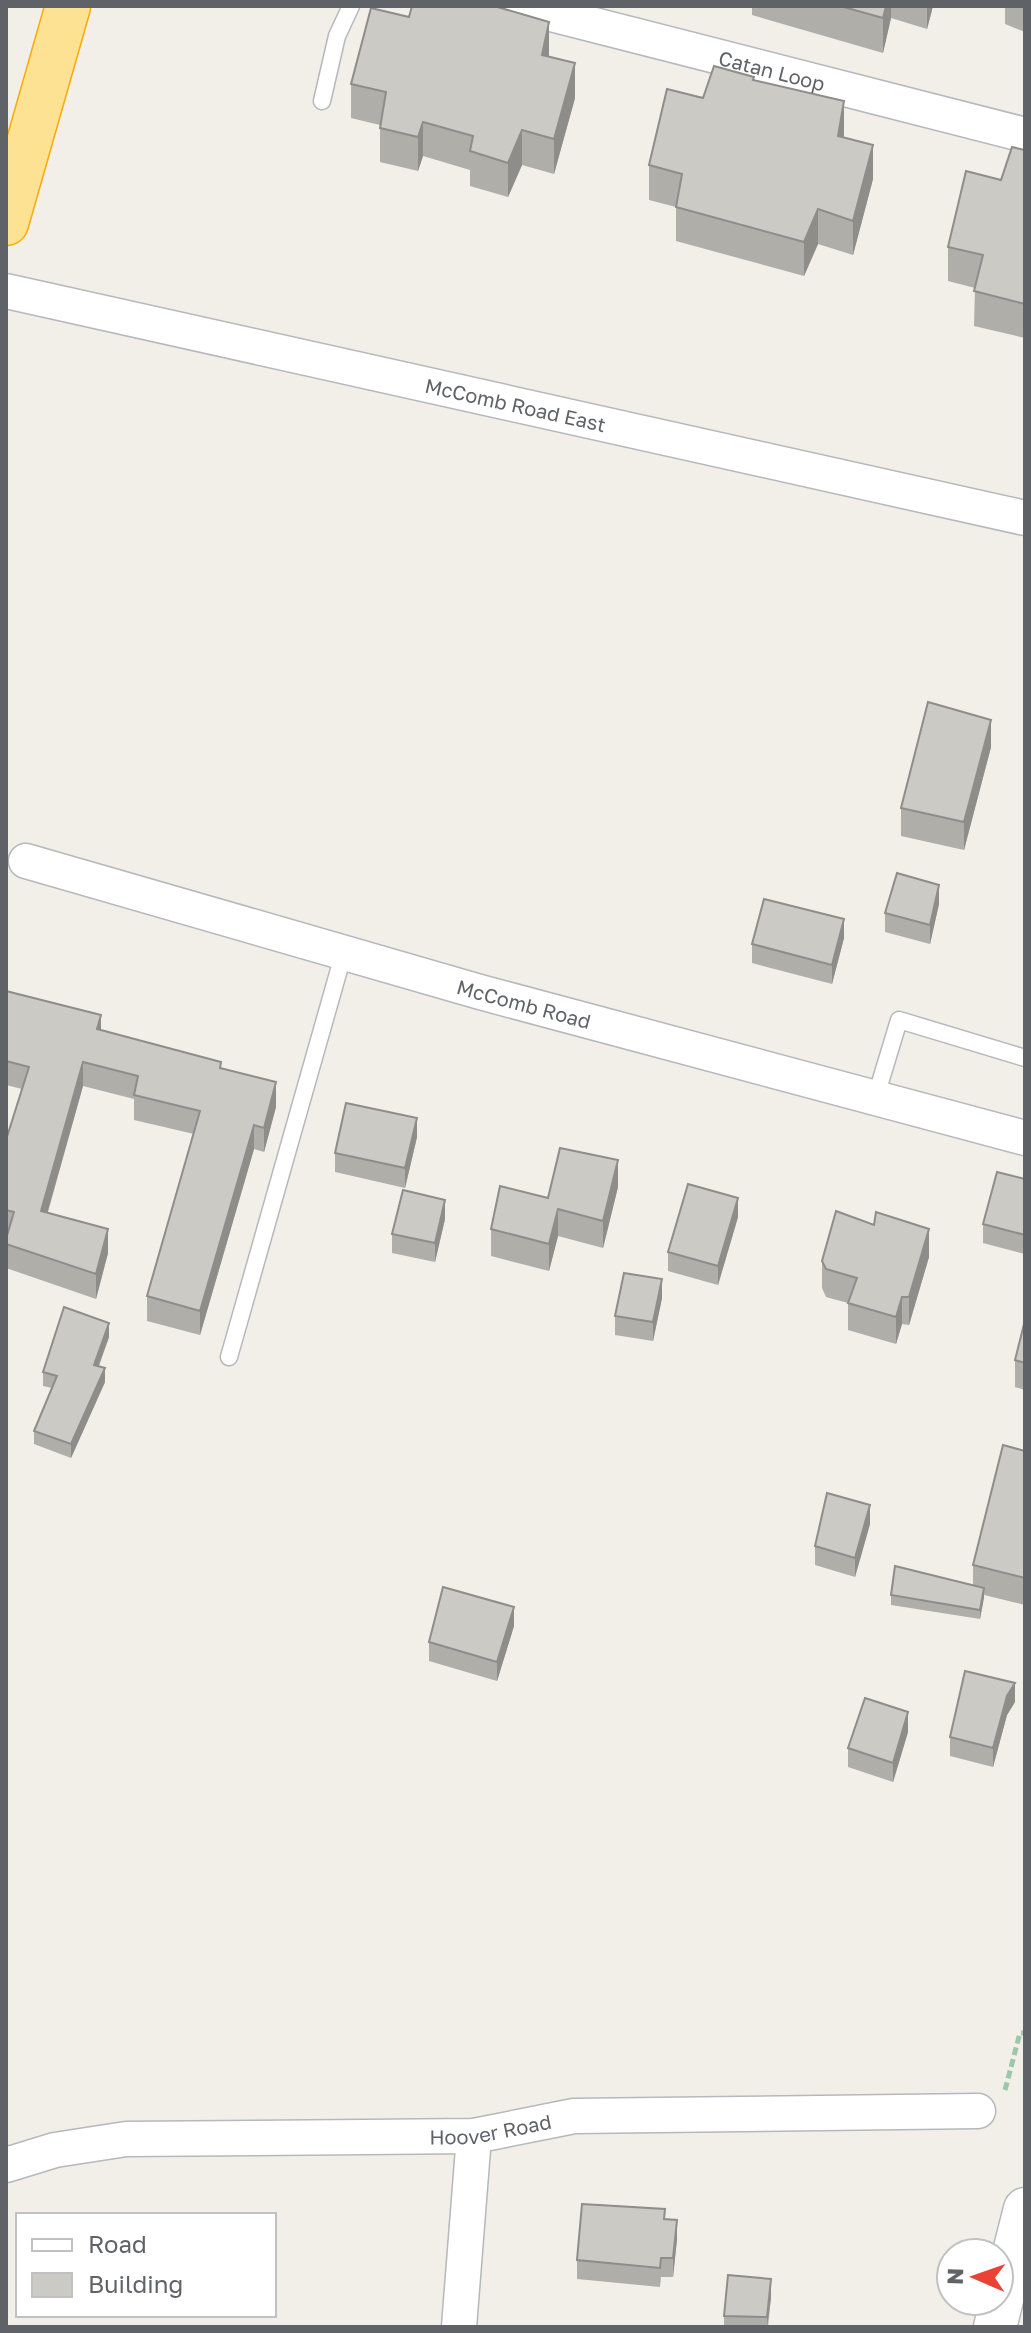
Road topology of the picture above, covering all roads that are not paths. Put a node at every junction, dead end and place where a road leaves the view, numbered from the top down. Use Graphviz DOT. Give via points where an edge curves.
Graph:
graph roads {
  1 [pos="68,6"];
  2 [pos="351,6"];
  3 [pos="520,6"];
  4 [pos="322,101"];
  5 [pos="1025,135"];
  6 [pos="6,223"];
  7 [pos="6,291"];
  8 [pos="1025,518"];
  9 [pos="26,861"];
  10 [pos="344,952"];
  11 [pos="1025,1058"];
  12 [pos="876,1096"];
  13 [pos="1025,1138"];
  14 [pos="229,1357"];
  15 [pos="978,2111"];
  16 [pos="474,2136"];
  17 [pos="6,2165"];
  18 [pos="1025,2209"];
  19 [pos="459,2327"];
  20 [pos="995,2327"];
  1 -- 6 [label="highway"];
  2 -- 4 [label="lane" via="337,36"];
  3 -- 5 [label="street, Catan Loop"];
  7 -- 8 [label="street, McComb Road East"];
  9 -- 10 [label="street, McComb Road"];
  10 -- 12 [label="street, McComb Road"];
  10 -- 14 [label="lane"];
  11 -- 12 [label="lane" via="899,1020"];
  12 -- 13 [label="street, McComb Road"];
  15 -- 16 [label="street, Hoover Road" via="574,2116"];
  16 -- 17 [label="street, Hoover Road" via="126,2139 55,2150"];
  16 -- 19 [label="street"];
  18 -- 20 [label="street"];
}
